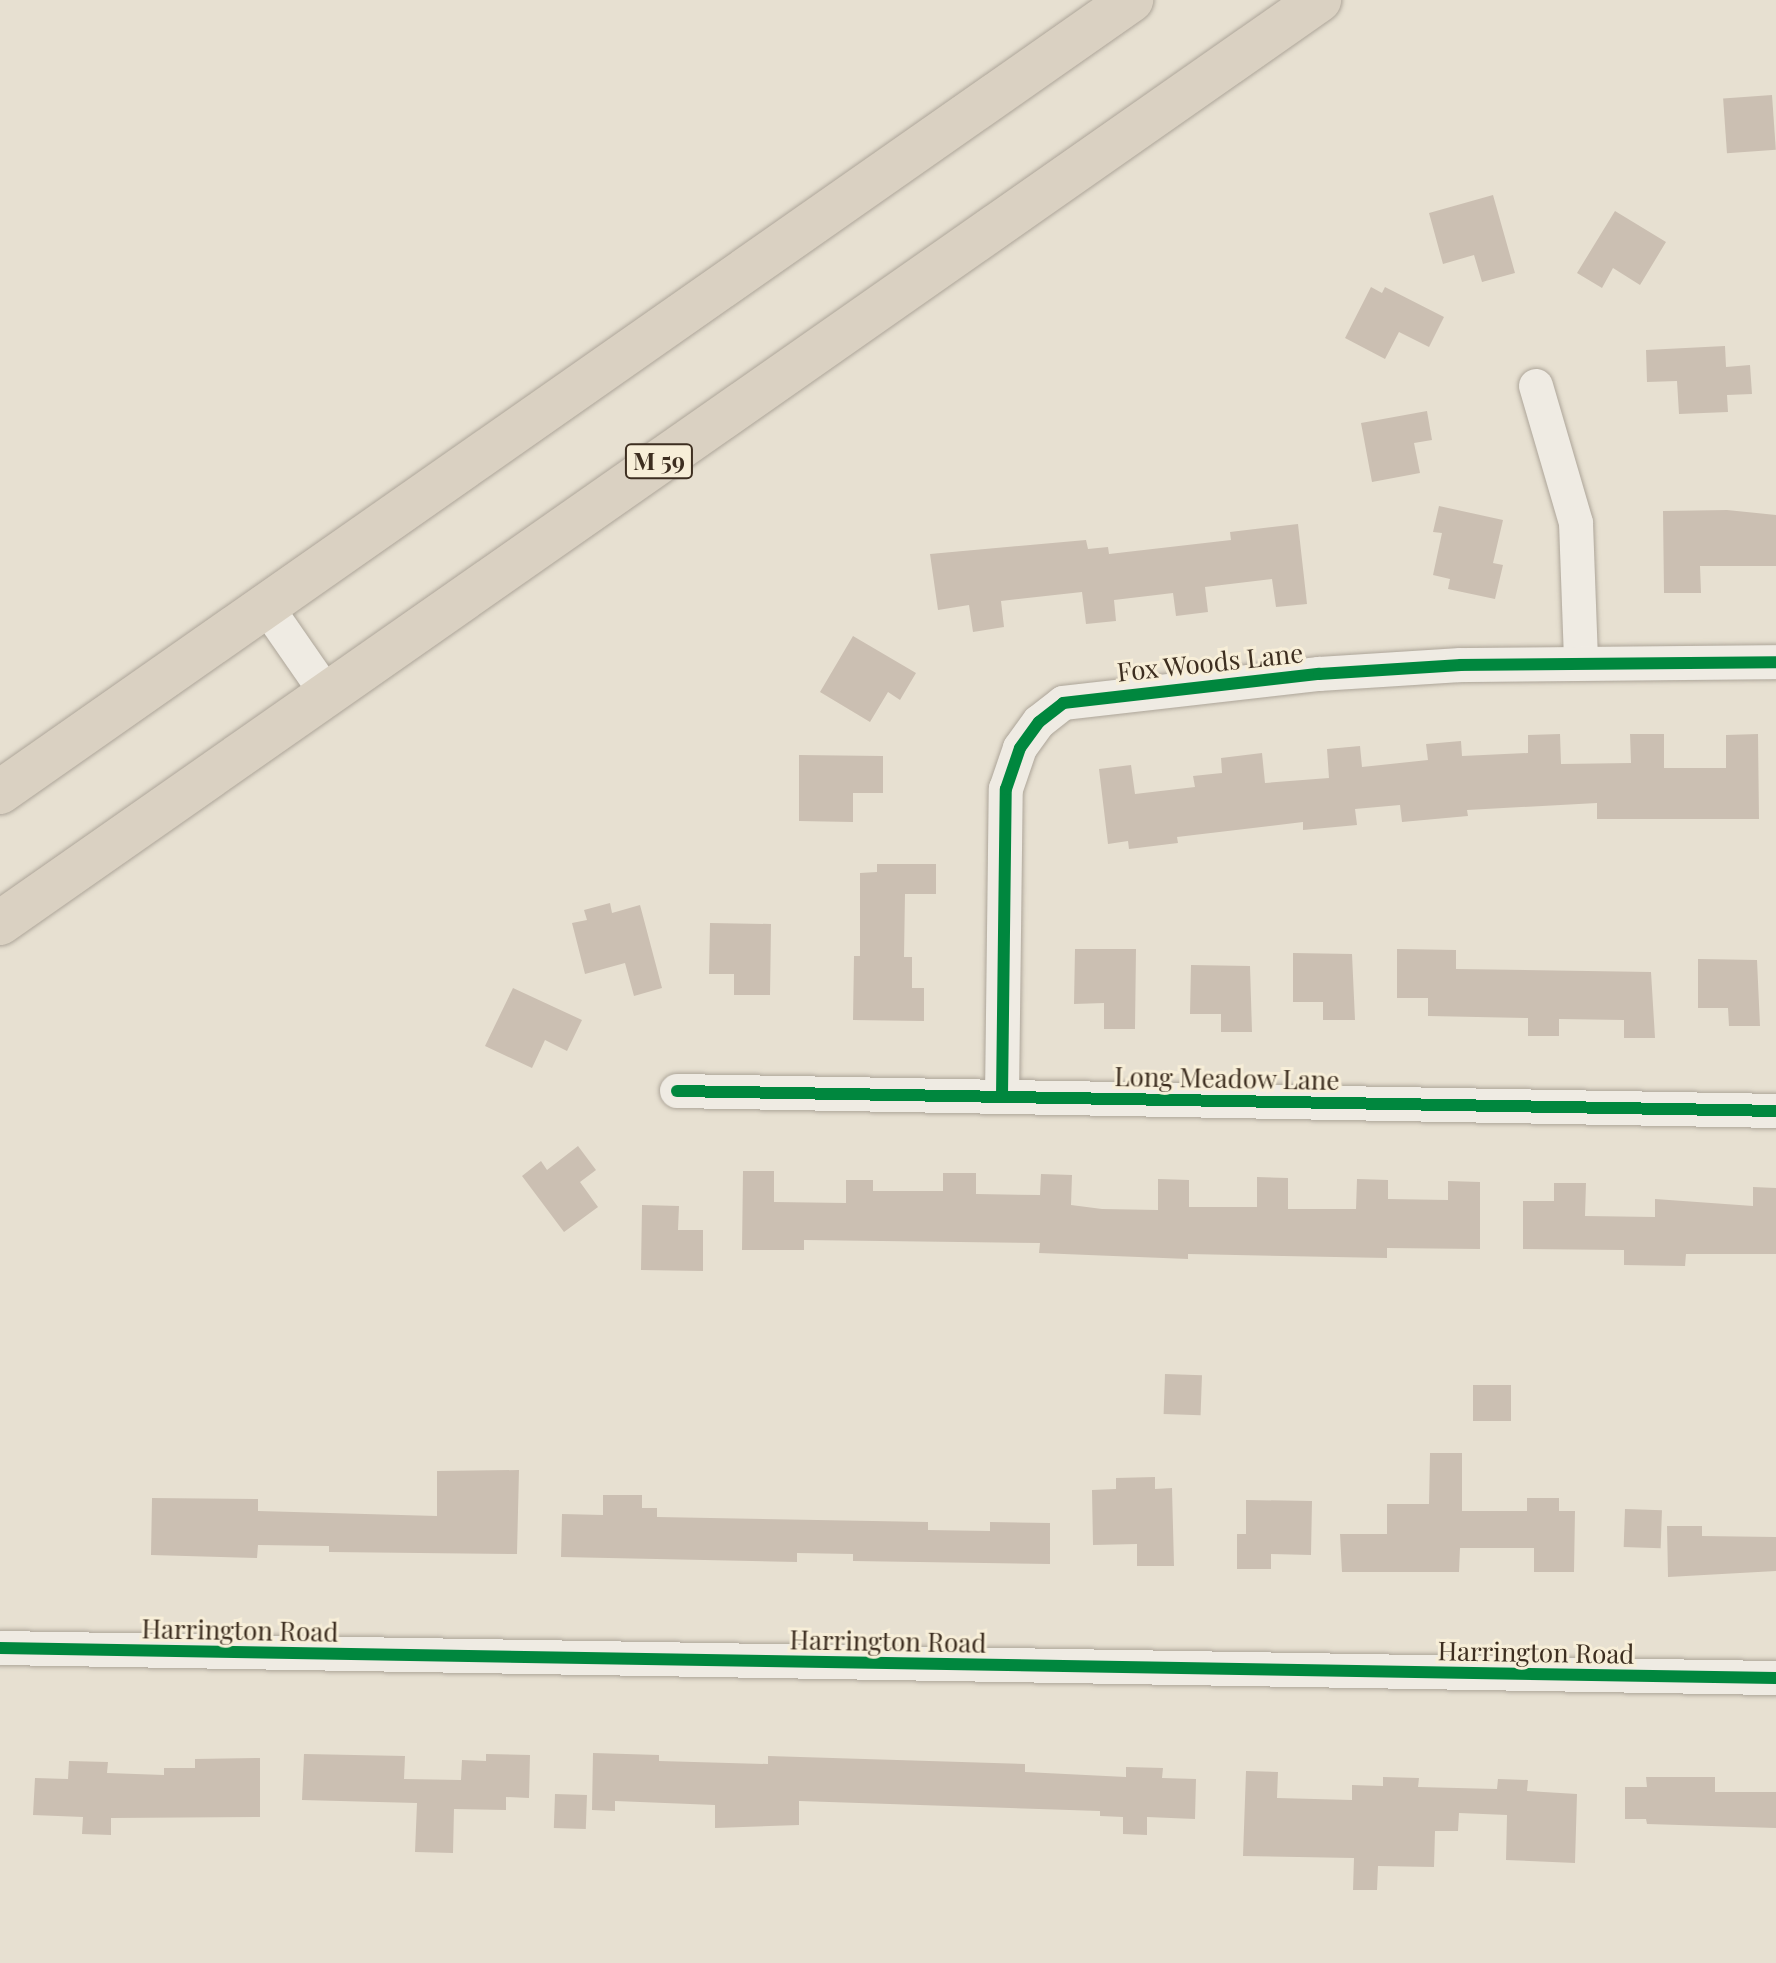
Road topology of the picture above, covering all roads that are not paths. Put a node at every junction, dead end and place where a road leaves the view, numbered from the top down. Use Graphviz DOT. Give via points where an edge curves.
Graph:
graph roads {
  1 [pos="1131,0"];
  2 [pos="1319,0"];
  3 [pos="1536,386"];
  4 [pos="266,606"];
  5 [pos="1581,662"];
  6 [pos="1776,662"];
  7 [pos="327,694"];
  8 [pos="0,792"];
  9 [pos="0,923"];
  10 [pos="677,1091"];
  11 [pos="1002,1096"];
  12 [pos="1776,1111"];
  13 [pos="0,1648"];
  14 [pos="1776,1678"];
  1 -- 4 [label="highway"];
  2 -- 7 [label="highway, M 59"];
  3 -- 5 [label="street" via="1576,523"];
  4 -- 7 [label="street"];
  4 -- 8 [label="highway"];
  5 -- 6 [label="street, Fox Woods Lane"];
  5 -- 11 [label="street, Fox Woods Lane" via="1319,674 1063,703 1039,722 1020,748 1006,789"];
  7 -- 9 [label="highway, M 59"];
  10 -- 11 [label="street, Long Meadow Lane"];
  11 -- 12 [label="street, Long Meadow Lane"];
  13 -- 14 [label="street, Harrington Road"];
}
